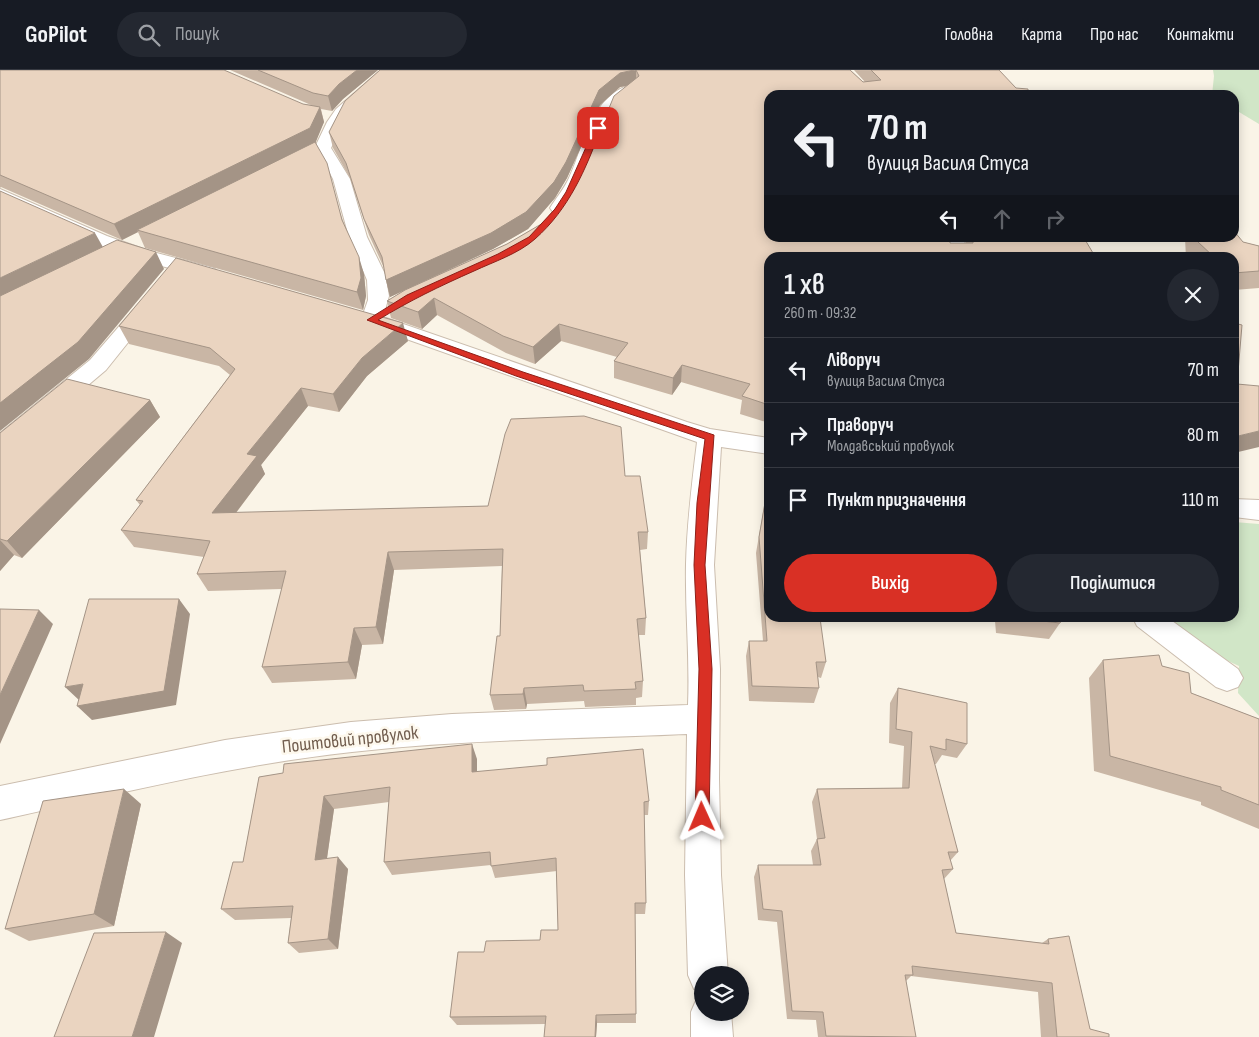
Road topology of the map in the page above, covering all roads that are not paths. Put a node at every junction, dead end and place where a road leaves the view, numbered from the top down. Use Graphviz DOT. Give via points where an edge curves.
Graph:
graph roads {
  1 [pos="389,70"];
  2 [pos="631,89"];
  3 [pos="318,116"];
  4 [pos="335,118"];
  5 [pos="323,148"];
  6 [pos="271,174"];
  7 [pos="0,194"];
  8 [pos="549,220"];
  9 [pos="149,236"];
  10 [pos="114,253"];
  11 [pos="170,277"];
  12 [pos="228,278"];
  13 [pos="397,304"];
  14 [pos="362,318"];
  15 [pos="710,437"];
  16 [pos="764,445"];
  17 [pos="0,446"];
  18 [pos="1239,508"];
  19 [pos="1259,510"];
  20 [pos="1152,622"];
  21 [pos="1227,678"];
  22 [pos="705,719"];
  23 [pos="0,803"];
  24 [pos="708,966"];
  25 [pos="711,1021"];
  26 [pos="712,1037"];
  1 -- 4 [label="street"];
  2 -- 8 [label="street" via="614,100 601,117 577,179"];
  3 -- 4 [label="street"];
  4 -- 5 [label="street"];
  5 -- 6 [label="street"];
  5 -- 14 [label="street" via="337,166 358,237 377,277 378,300"];
  7 -- 10 [label="street" via="75,229"];
  9 -- 10 [label="street"];
  10 -- 11 [label="street"];
  11 -- 12 [label="street"];
  11 -- 17 [label="street" via="98,365"];
  13 -- 14 [label="street"];
  14 -- 15 [label="street"];
  15 -- 16 [label="street"];
  15 -- 22 [label="street" via="702,503 700,565"];
  18 -- 19 [label="street"];
  20 -- 21 [label="street"];
  22 -- 23 [label="street, Поштовий провулок" via="406,733 310,742 228,754"];
  22 -- 24 [label="street" via="702,779"];
  25 -- 26 [label="street"];
}
